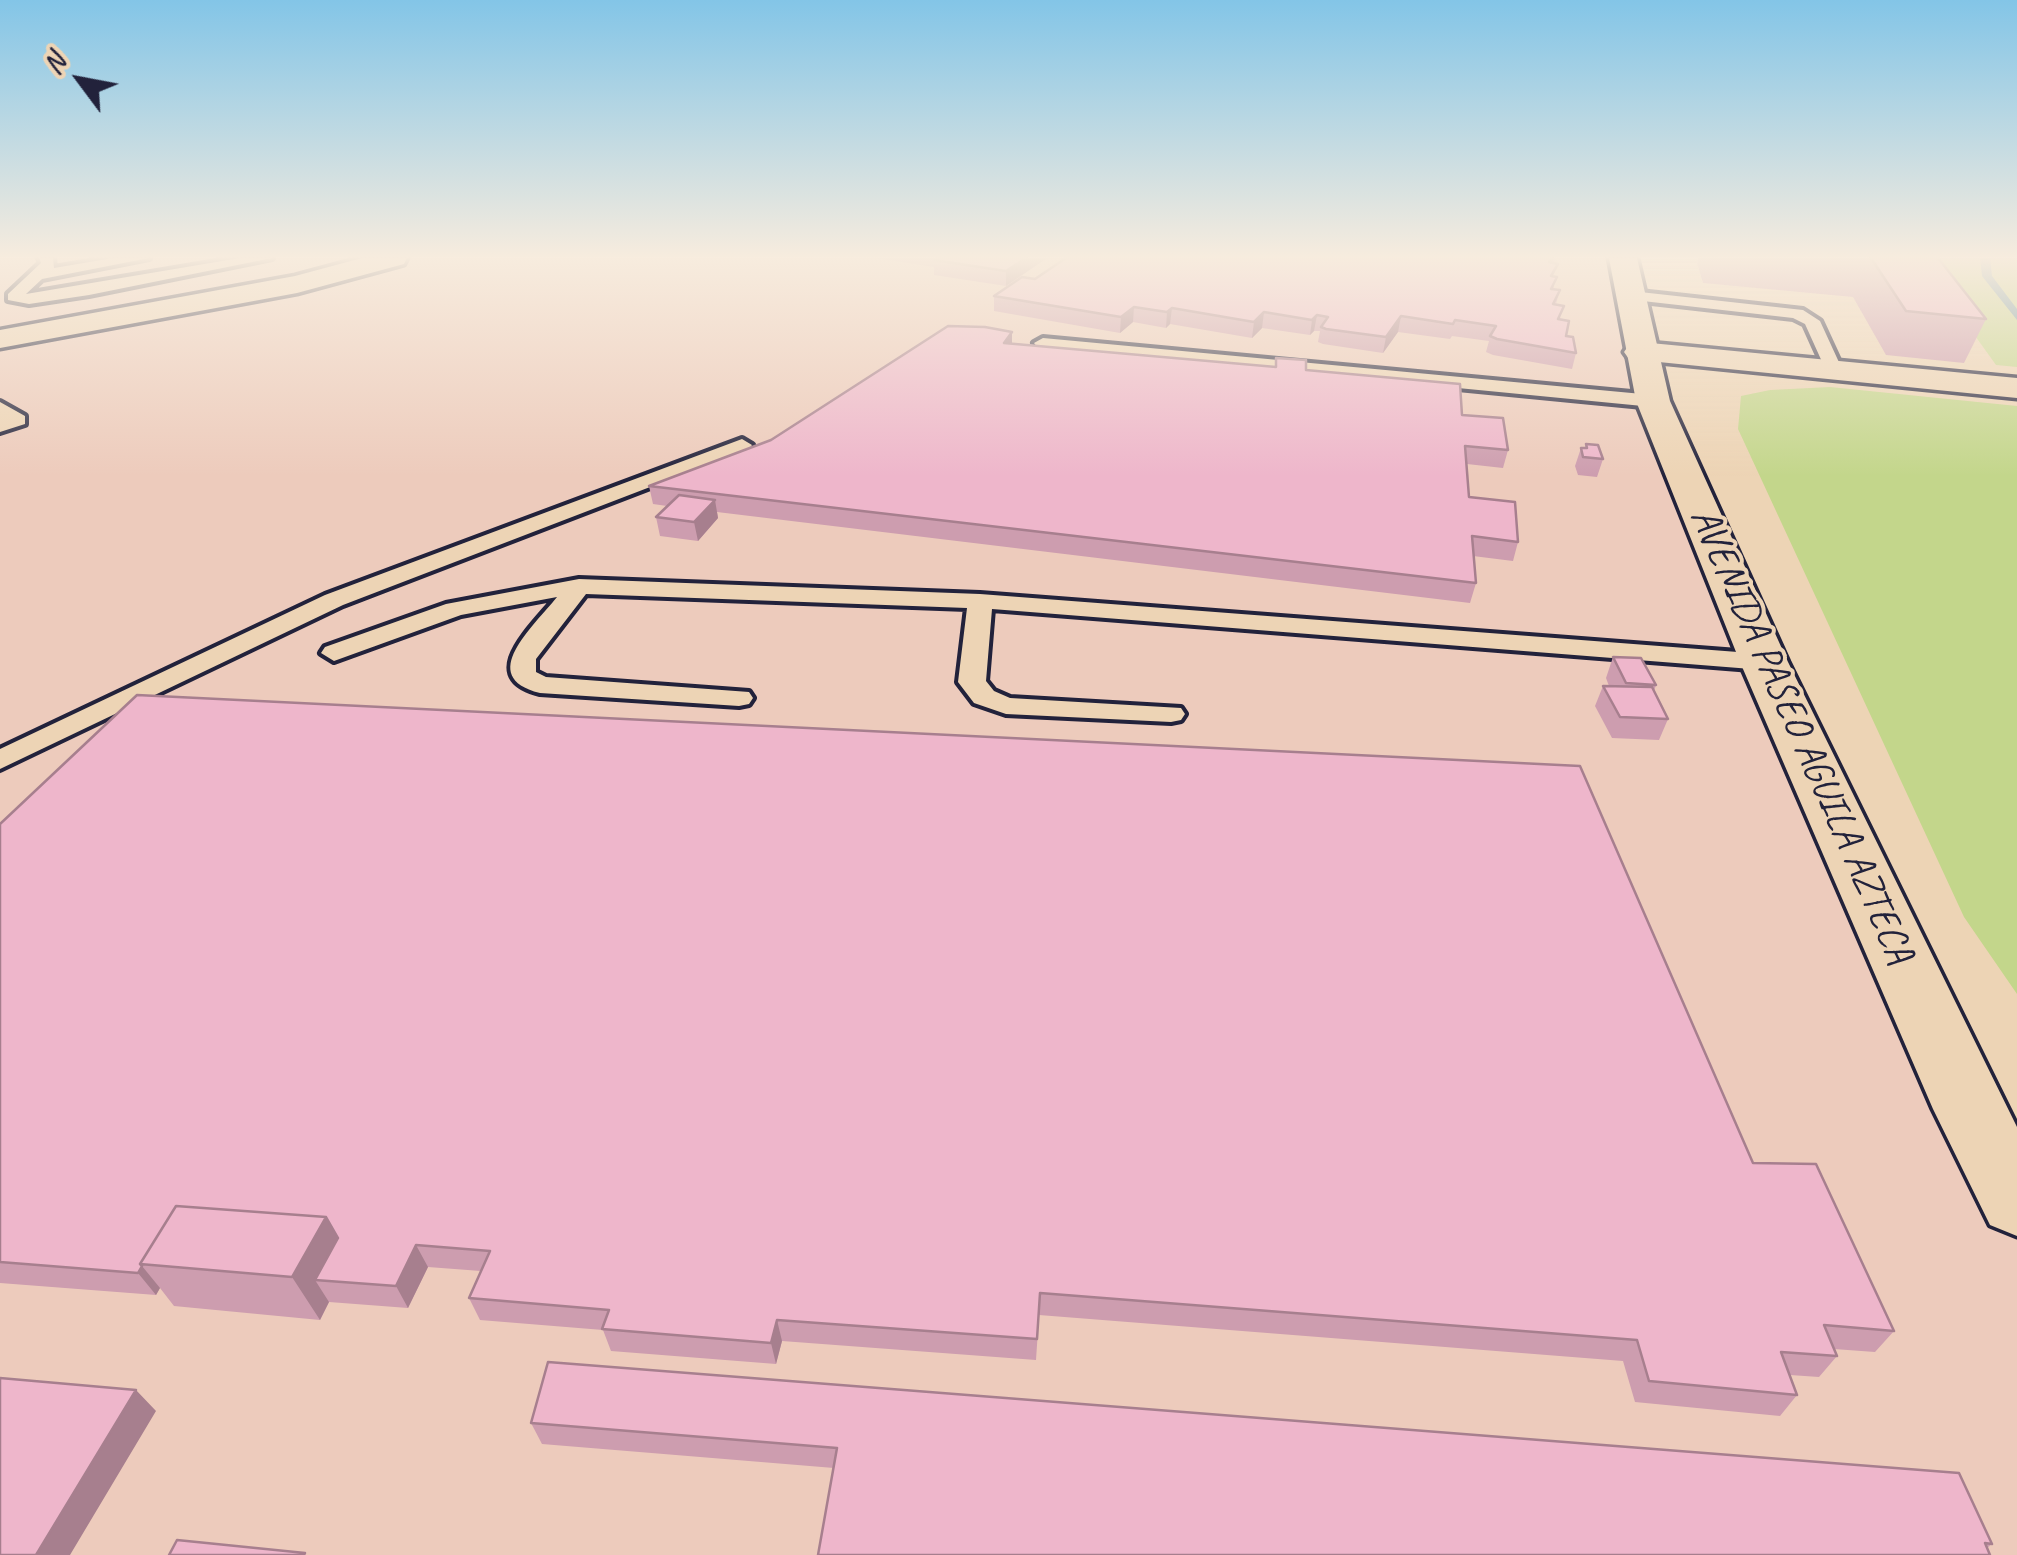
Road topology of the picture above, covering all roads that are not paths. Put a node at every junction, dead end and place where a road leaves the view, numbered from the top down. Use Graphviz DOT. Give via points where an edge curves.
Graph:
graph roads {
  1 [pos="46,331"];
  2 [pos="1636,331"];
  3 [pos="1817,331"];
  4 [pos="0,339"];
  5 [pos="1043,343"];
  6 [pos="1640,352"];
  7 [pos="1834,370"];
  8 [pos="2017,388"];
  9 [pos="1653,402"];
  10 [pos="0,408"];
  11 [pos="0,426"];
  12 [pos="742,444"];
  13 [pos="579,586"];
  14 [pos="980,601"];
  15 [pos="334,653"];
  16 [pos="1764,662"];
  17 [pos="740,698"];
  18 [pos="1170,714"];
  19 [pos="0,760"];
  20 [pos="2017,1201"];
  1 -- 4 [label="main road"];
  2 -- 6 [label="main road, AVENIDA PASEO AGUILA AZTECA"];
  3 -- 7 [label="lane"];
  5 -- 9 [label="lane"];
  6 -- 7 [label="main road"];
  6 -- 9 [label="main road, AVENIDA PASEO AGUILA AZTECA"];
  7 -- 8 [label="main road"];
  9 -- 16 [label="main road, AVENIDA PASEO AGUILA AZTECA"];
  10 -- 11 [label="lane" via="18,420"];
  12 -- 19 [label="lane" via="334,600"];
  13 -- 14 [label="lane"];
  13 -- 15 [label="lane" via="456,609"];
  13 -- 17 [label="lane" via="523,658 523,676 540,686"];
  14 -- 16 [label="lane"];
  14 -- 18 [label="lane" via="972,682 984,698 1006,706"];
  16 -- 20 [label="main road, AVENIDA PASEO AGUILA AZTECA"];
}
